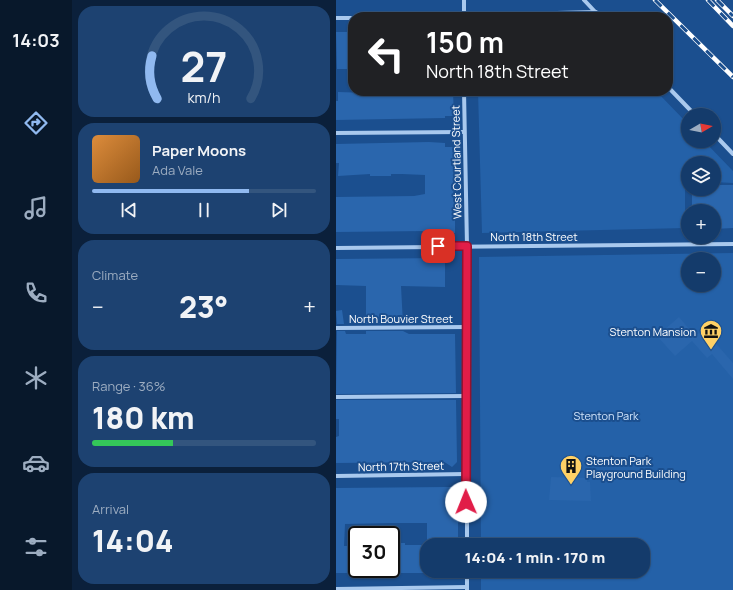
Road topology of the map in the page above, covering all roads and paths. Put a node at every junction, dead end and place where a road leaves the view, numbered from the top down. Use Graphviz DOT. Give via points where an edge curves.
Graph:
graph roads {
  1 [pos="464,0"];
  2 [pos="584,0"];
  3 [pos="464,12"];
  4 [pos="596,12"];
  5 [pos="336,18"];
  6 [pos="348,18"];
  7 [pos="673,92"];
  8 [pos="464,96"];
  9 [pos="688,108"];
  10 [pos="463,132"];
  11 [pos="336,134"];
  12 [pos="721,141"];
  13 [pos="733,154"];
  14 [pos="733,244"];
  15 [pos="467,246"];
  16 [pos="336,248"];
  17 [pos="467,327"];
  18 [pos="336,328"];
  19 [pos="466,396"];
  20 [pos="336,397"];
  21 [pos="466,474"];
  22 [pos="336,476"];
  23 [pos="467,538"];
  24 [pos="467,578"];
  25 [pos="336,589"];
  26 [pos="467,589"];
  1 -- 3 [label="street"];
  2 -- 4 [label="street"];
  5 -- 6 [label="street"];
  7 -- 9 [label="street"];
  8 -- 10 [label="street, West Courtland Street"];
  10 -- 11 [label="street"];
  10 -- 15 [label="street, West Courtland Street"];
  12 -- 13 [label="street"];
  14 -- 15 [label="street, North 18th Street"];
  15 -- 16 [label="street, North 18th Street"];
  15 -- 17 [label="street, West Courtland Street"];
  17 -- 18 [label="street, North Bouvier Street"];
  17 -- 19 [label="street, West Courtland Street"];
  19 -- 20 [label="street"];
  19 -- 21 [label="street, West Courtland Street"];
  21 -- 22 [label="street, North 17th Street"];
  21 -- 23 [label="street, West Courtland Street"];
  24 -- 26 [label="street"];
  25 -- 26 [label="street"];
}
